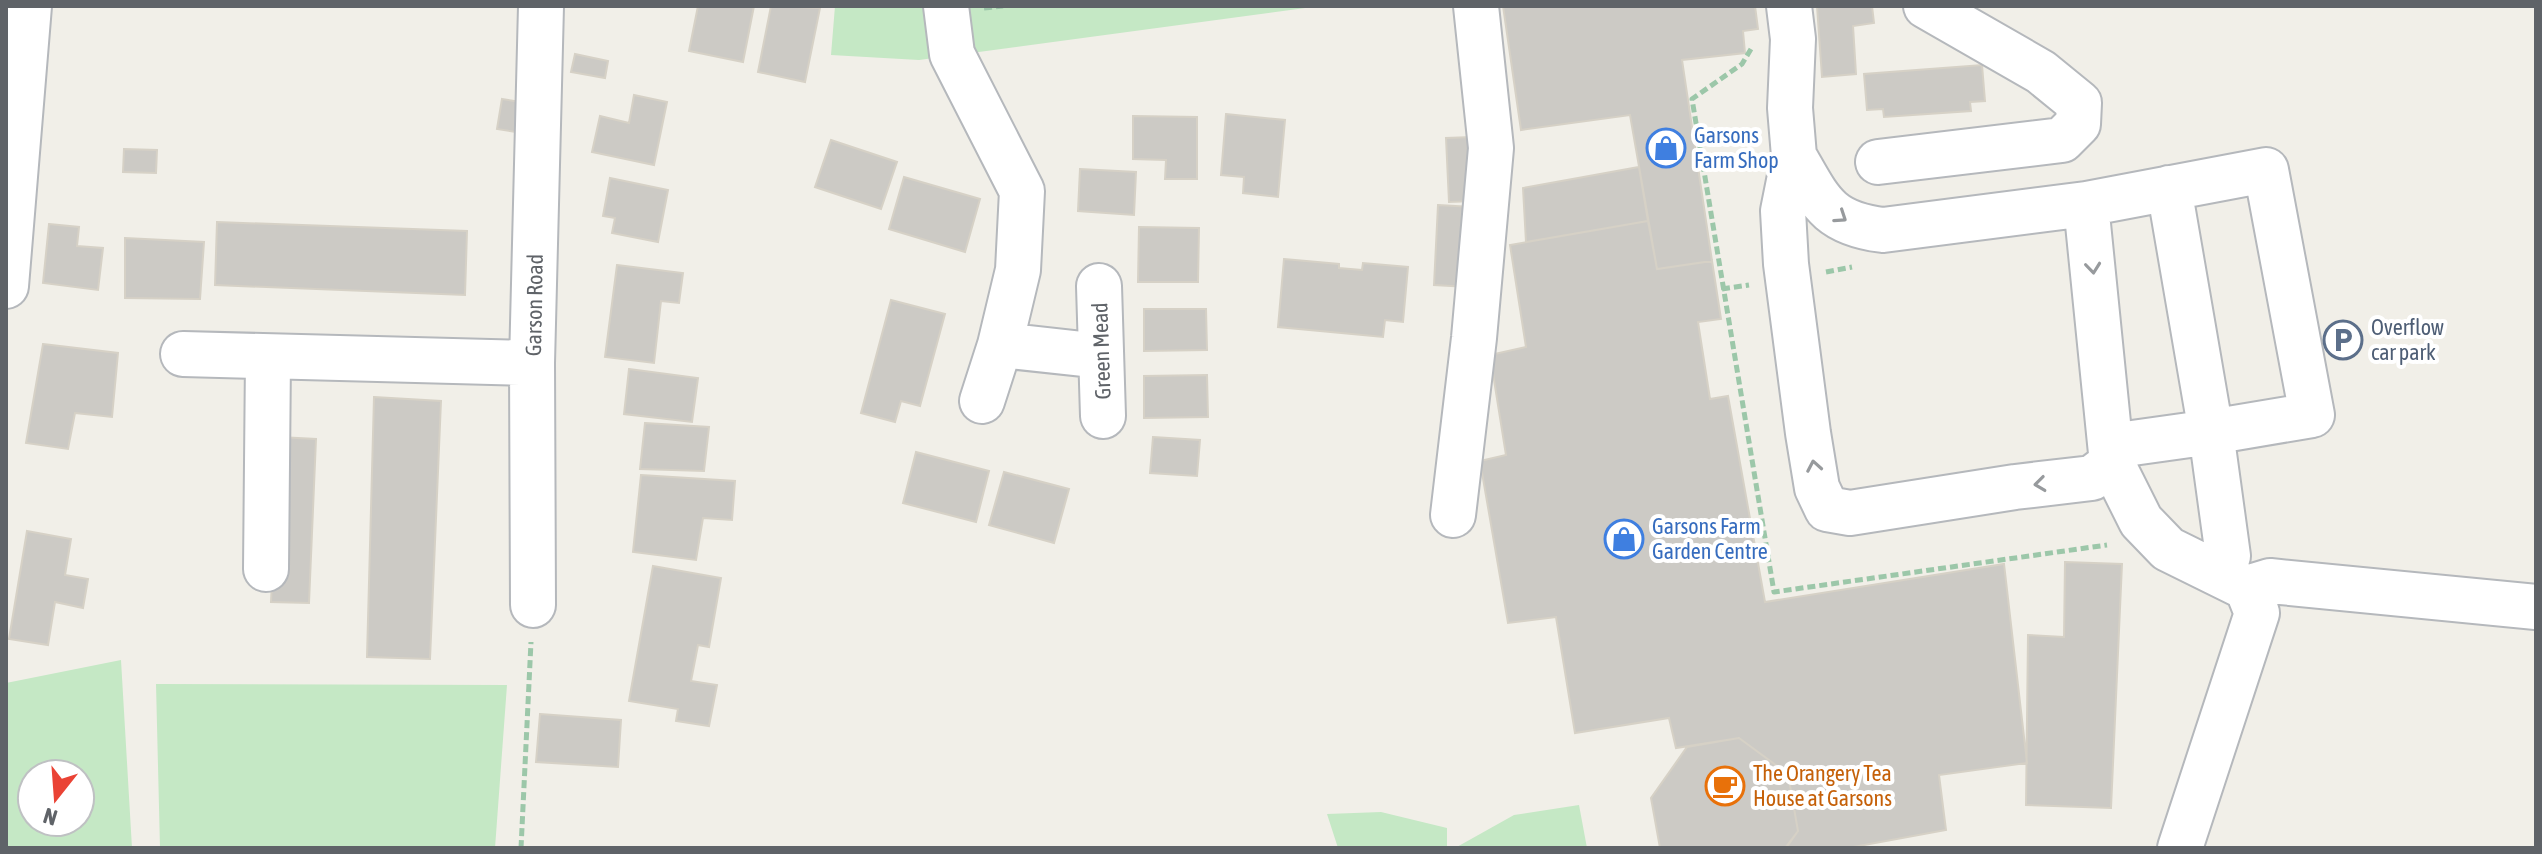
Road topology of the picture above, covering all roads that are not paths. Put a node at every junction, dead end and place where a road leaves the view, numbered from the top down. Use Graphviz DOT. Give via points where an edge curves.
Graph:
graph roads {
  1 [pos="29,6"];
  2 [pos="541,6"];
  3 [pos="946,6"];
  4 [pos="1476,6"];
  5 [pos="1789,6"];
  6 [pos="1926,6"];
  7 [pos="1794,156"];
  8 [pos="1878,162"];
  9 [pos="2169,188"];
  10 [pos="2086,204"];
  11 [pos="7,267"];
  12 [pos="1099,286"];
  13 [pos="1000,345"];
  14 [pos="183,354"];
  15 [pos="1101,356"];
  16 [pos="268,358"];
  17 [pos="532,363"];
  18 [pos="982,401"];
  19 [pos="1103,416"];
  20 [pos="2211,432"];
  21 [pos="2112,454"];
  22 [pos="1453,515"];
  23 [pos="266,569"];
  24 [pos="2234,582"];
  25 [pos="533,605"];
  26 [pos="2536,607"];
  27 [pos="2180,848"];
  1 -- 11 [label="street"];
  2 -- 17 [label="street, Garson Road"];
  3 -- 13 [label="street" via="952,54 1022,191 1018,270"];
  4 -- 22 [label="street" via="1491,148"];
  5 -- 7 [label="street"];
  6 -- 8 [label="street" via="2041,72 2079,103 2078,124 2062,140"];
  7 -- 10 [label="street, one-way" via="1835,216 1857,227 1883,230"];
  21 -- 7 [label="street, one-way" via="2092,478 1850,513 1827,509 1817,488 1810,447 1786,264 1783,211"];
  9 -- 10 [label="street"];
  9 -- 20 [label="street"];
  9 -- 20 [label="street" via="2266,170 2312,415"];
  10 -- 21 [label="street, one-way"];
  12 -- 15 [label="street, Green Mead"];
  13 -- 15 [label="street"];
  13 -- 18 [label="street"];
  14 -- 16 [label="street"];
  15 -- 19 [label="street, Green Mead"];
  16 -- 17 [label="street"];
  16 -- 23 [label="street"];
  17 -- 25 [label="street, Garson Road"];
  20 -- 21 [label="street"];
  20 -- 24 [label="street"];
  21 -- 24 [label="street" via="2141,521 2168,549"];
  24 -- 26 [label="street"];
  24 -- 27 [label="street" via="2257,613"];
}
